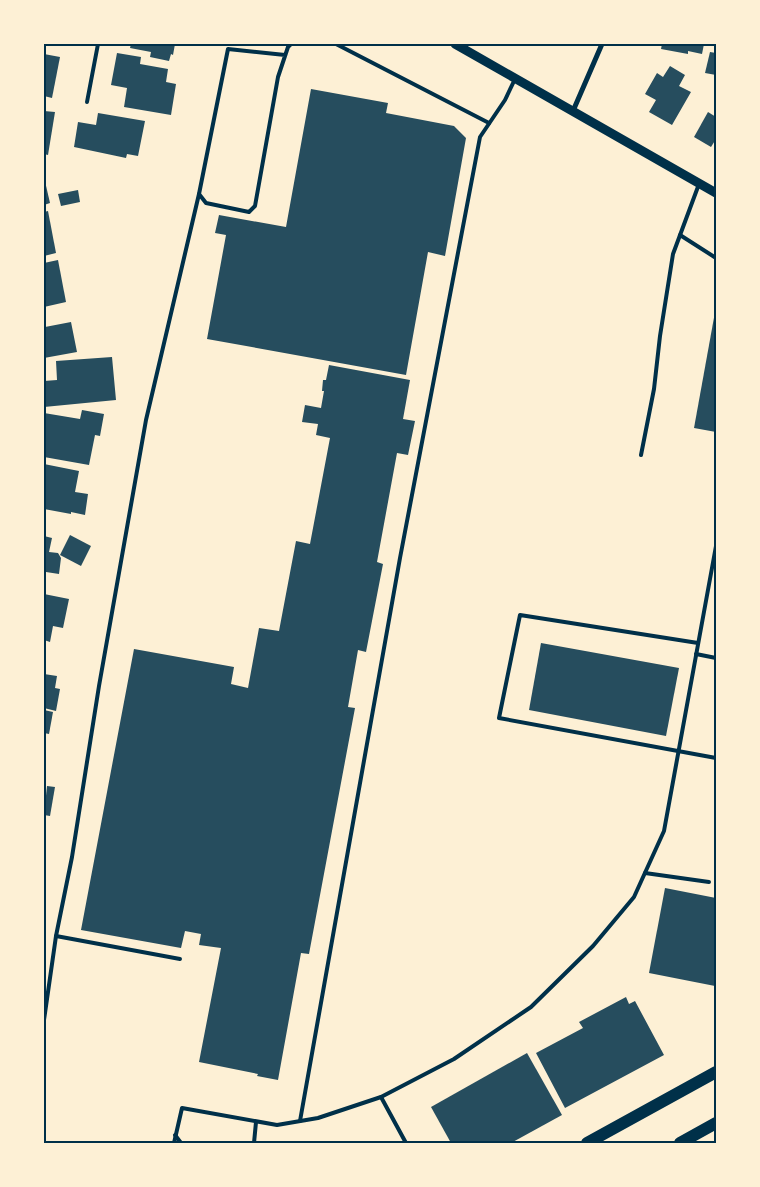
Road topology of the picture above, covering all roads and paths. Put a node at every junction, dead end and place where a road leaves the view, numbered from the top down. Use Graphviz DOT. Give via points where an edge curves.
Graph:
graph roads {
  1 [pos="98,44"];
  2 [pos="291,44"];
  3 [pos="336,44"];
  4 [pos="455,44"];
  5 [pos="602,44"];
  6 [pos="285,55"];
  7 [pos="515,80"];
  8 [pos="87,102"];
  9 [pos="574,111"];
  10 [pos="490,123"];
  11 [pos="699,184"];
  12 [pos="198,194"];
  13 [pos="716,194"];
  14 [pos="680,235"];
  15 [pos="716,258"];
  16 [pos="641,455"];
  17 [pos="716,546"];
  18 [pos="698,643"];
  19 [pos="696,654"];
  20 [pos="716,658"];
  21 [pos="678,752"];
  22 [pos="716,758"];
  23 [pos="645,873"];
  24 [pos="709,882"];
  25 [pos="56,936"];
  26 [pos="180,959"];
  27 [pos="44,1020"];
  28 [pos="716,1072"];
  29 [pos="380,1097"];
  30 [pos="300,1121"];
  31 [pos="256,1122"];
  32 [pos="716,1123"];
  33 [pos="175,1135"];
  34 [pos="174,1143"];
  35 [pos="181,1143"];
  36 [pos="254,1143"];
  37 [pos="406,1143"];
  38 [pos="588,1143"];
  39 [pos="680,1143"];
  1 -- 8 [label="lane"];
  2 -- 6 [label="lane"];
  3 -- 10 [label="lane"];
  4 -- 7 [label="street"];
  5 -- 9 [label="street"];
  6 -- 12 [label="lane" via="228,49"];
  6 -- 12 [label="lane" via="278,77 255,206 249,212 206,202"];
  7 -- 9 [label="street"];
  7 -- 10 [label="lane"];
  9 -- 11 [label="street"];
  10 -- 30 [label="lane" via="480,137 473,173"];
  11 -- 13 [label="street"];
  11 -- 14 [label="lane"];
  12 -- 25 [label="lane" via="146,420"];
  14 -- 15 [label="lane"];
  14 -- 16 [label="lane" via="673,254 654,390"];
  17 -- 18 [label="lane"];
  18 -- 19 [label="lane"];
  18 -- 21 [label="lane" via="520,615 499,718"];
  19 -- 20 [label="lane"];
  19 -- 21 [label="lane"];
  21 -- 22 [label="lane"];
  21 -- 23 [label="lane" via="664,831"];
  23 -- 24 [label="lane"];
  23 -- 29 [label="lane" via="634,897 593,946 531,1007 454,1059"];
  25 -- 26 [label="lane"];
  25 -- 27 [label="lane"];
  28 -- 38 [label="main road"];
  29 -- 30 [label="lane"];
  29 -- 37 [label="lane"];
  30 -- 31 [label="lane" via="277,1126"];
  31 -- 33 [label="lane" via="182,1108"];
  31 -- 36 [label="lane"];
  32 -- 39 [label="main road"];
  33 -- 34 [label="lane"];
  33 -- 35 [label="lane"];
}
